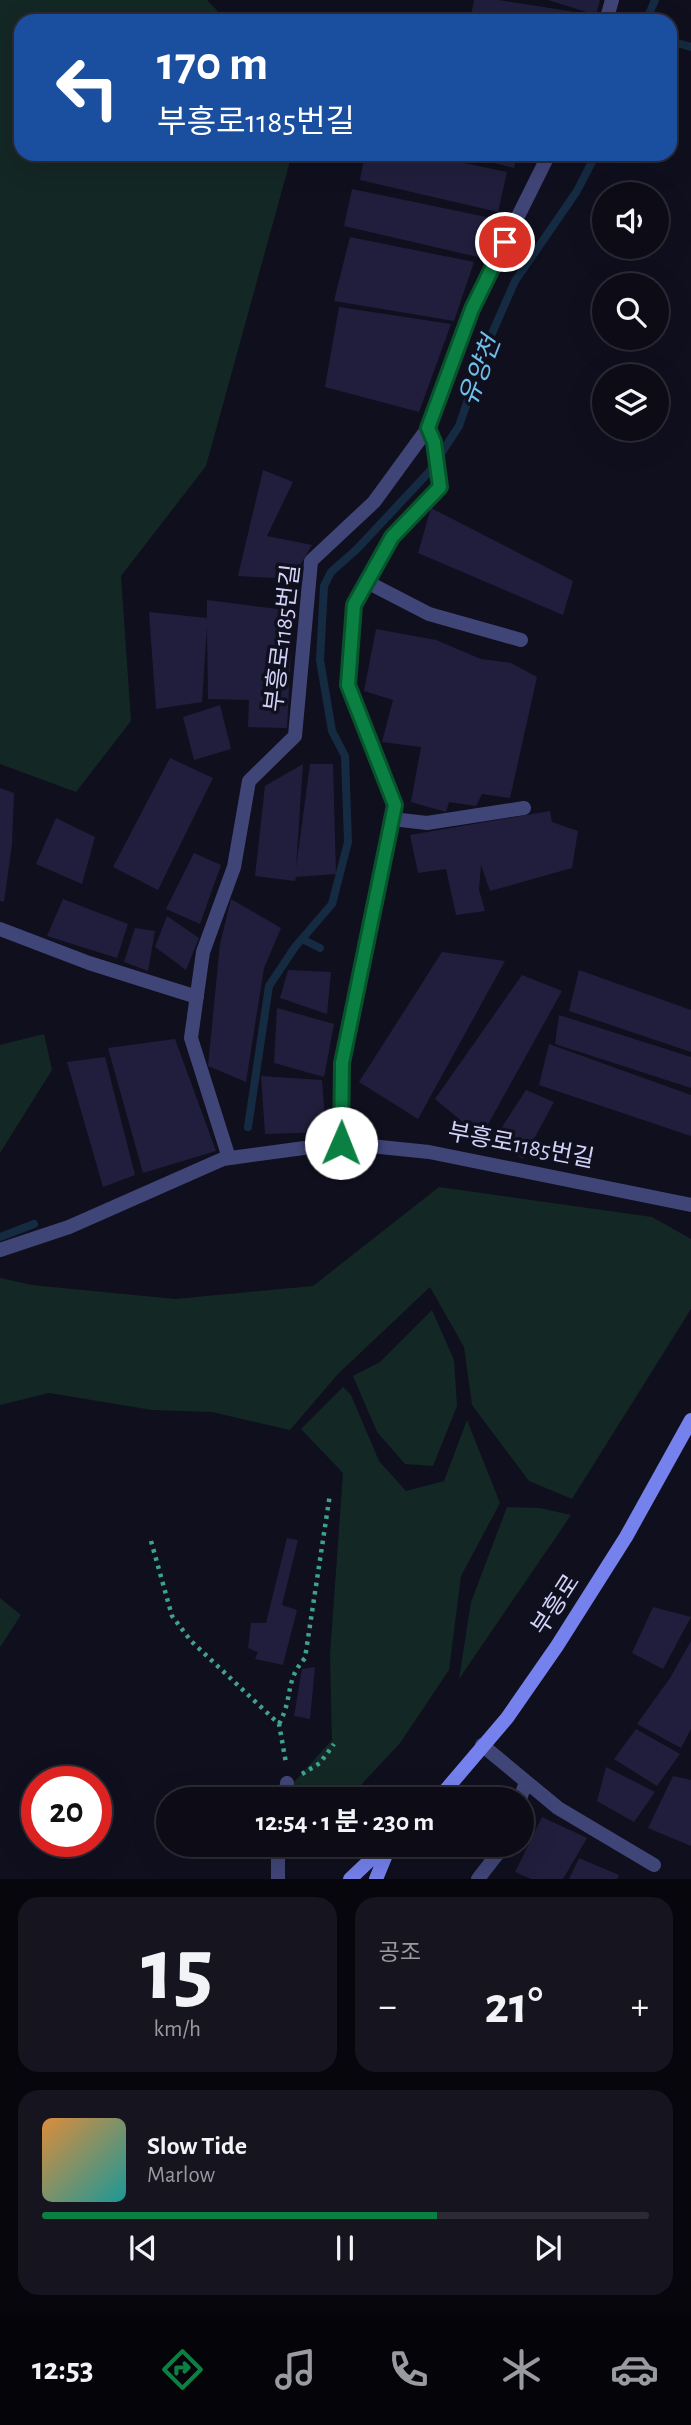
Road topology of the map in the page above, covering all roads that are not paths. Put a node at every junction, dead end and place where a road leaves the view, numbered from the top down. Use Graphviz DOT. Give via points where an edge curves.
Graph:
graph roads {
  1 [pos="546,161"];
  2 [pos="431,435"];
  3 [pos="367,582"];
  4 [pos="521,639"];
  5 [pos="524,808"];
  6 [pos="392,819"];
  7 [pos="0,929"];
  8 [pos="197,997"];
  9 [pos="341,1143"];
  10 [pos="229,1158"];
  11 [pos="691,1205"];
  12 [pos="0,1250"];
  13 [pos="691,1420"];
  14 [pos="482,1745"];
  15 [pos="526,1782"];
  16 [pos="287,1783"];
  17 [pos="286,1787"];
  18 [pos="448,1787"];
  19 [pos="524,1787"];
  20 [pos="278,1857"];
  21 [pos="375,1857"];
  22 [pos="384,1857"];
  23 [pos="495,1857"];
  24 [pos="654,1865"];
  25 [pos="278,1879"];
  26 [pos="350,1879"];
  27 [pos="376,1879"];
  28 [pos="478,1879"];
  1 -- 2 [label="lane, 부흥로1185번길" via="472,309"];
  2 -- 3 [label="lane, 부흥로1185번길" via="440,485 392,537"];
  2 -- 8 [label="lane, 부흥로1185번길" via="374,502 311,561 295,736 249,781 234,867 203,952"];
  3 -- 4 [label="lane" via="429,614"];
  3 -- 6 [label="lane, 부흥로1185번길" via="354,605 348,685 395,805"];
  5 -- 6 [label="lane" via="427,823"];
  6 -- 9 [label="lane, 부흥로1185번길" via="342,1063"];
  7 -- 8 [label="lane"];
  8 -- 10 [label="lane, 부흥로1185번길" via="191,1038"];
  9 -- 10 [label="lane, 부흥로1185번길"];
  9 -- 11 [label="lane, 부흥로1185번길" via="429,1152"];
  10 -- 12 [label="lane, 부흥로1185번길" via="69,1227"];
  13 -- 14 [label="main road, 부흥로" via="557,1646 507,1718"];
  14 -- 15 [label="lane"];
  14 -- 18 [label="main road, 부흥로"];
  15 -- 19 [label="lane"];
  15 -- 24 [label="lane" via="558,1808"];
  16 -- 17 [label="lane"];
  20 -- 25 [label="lane"];
  21 -- 26 [label="main road"];
  22 -- 27 [label="main road"];
  23 -- 28 [label="lane"];
}
